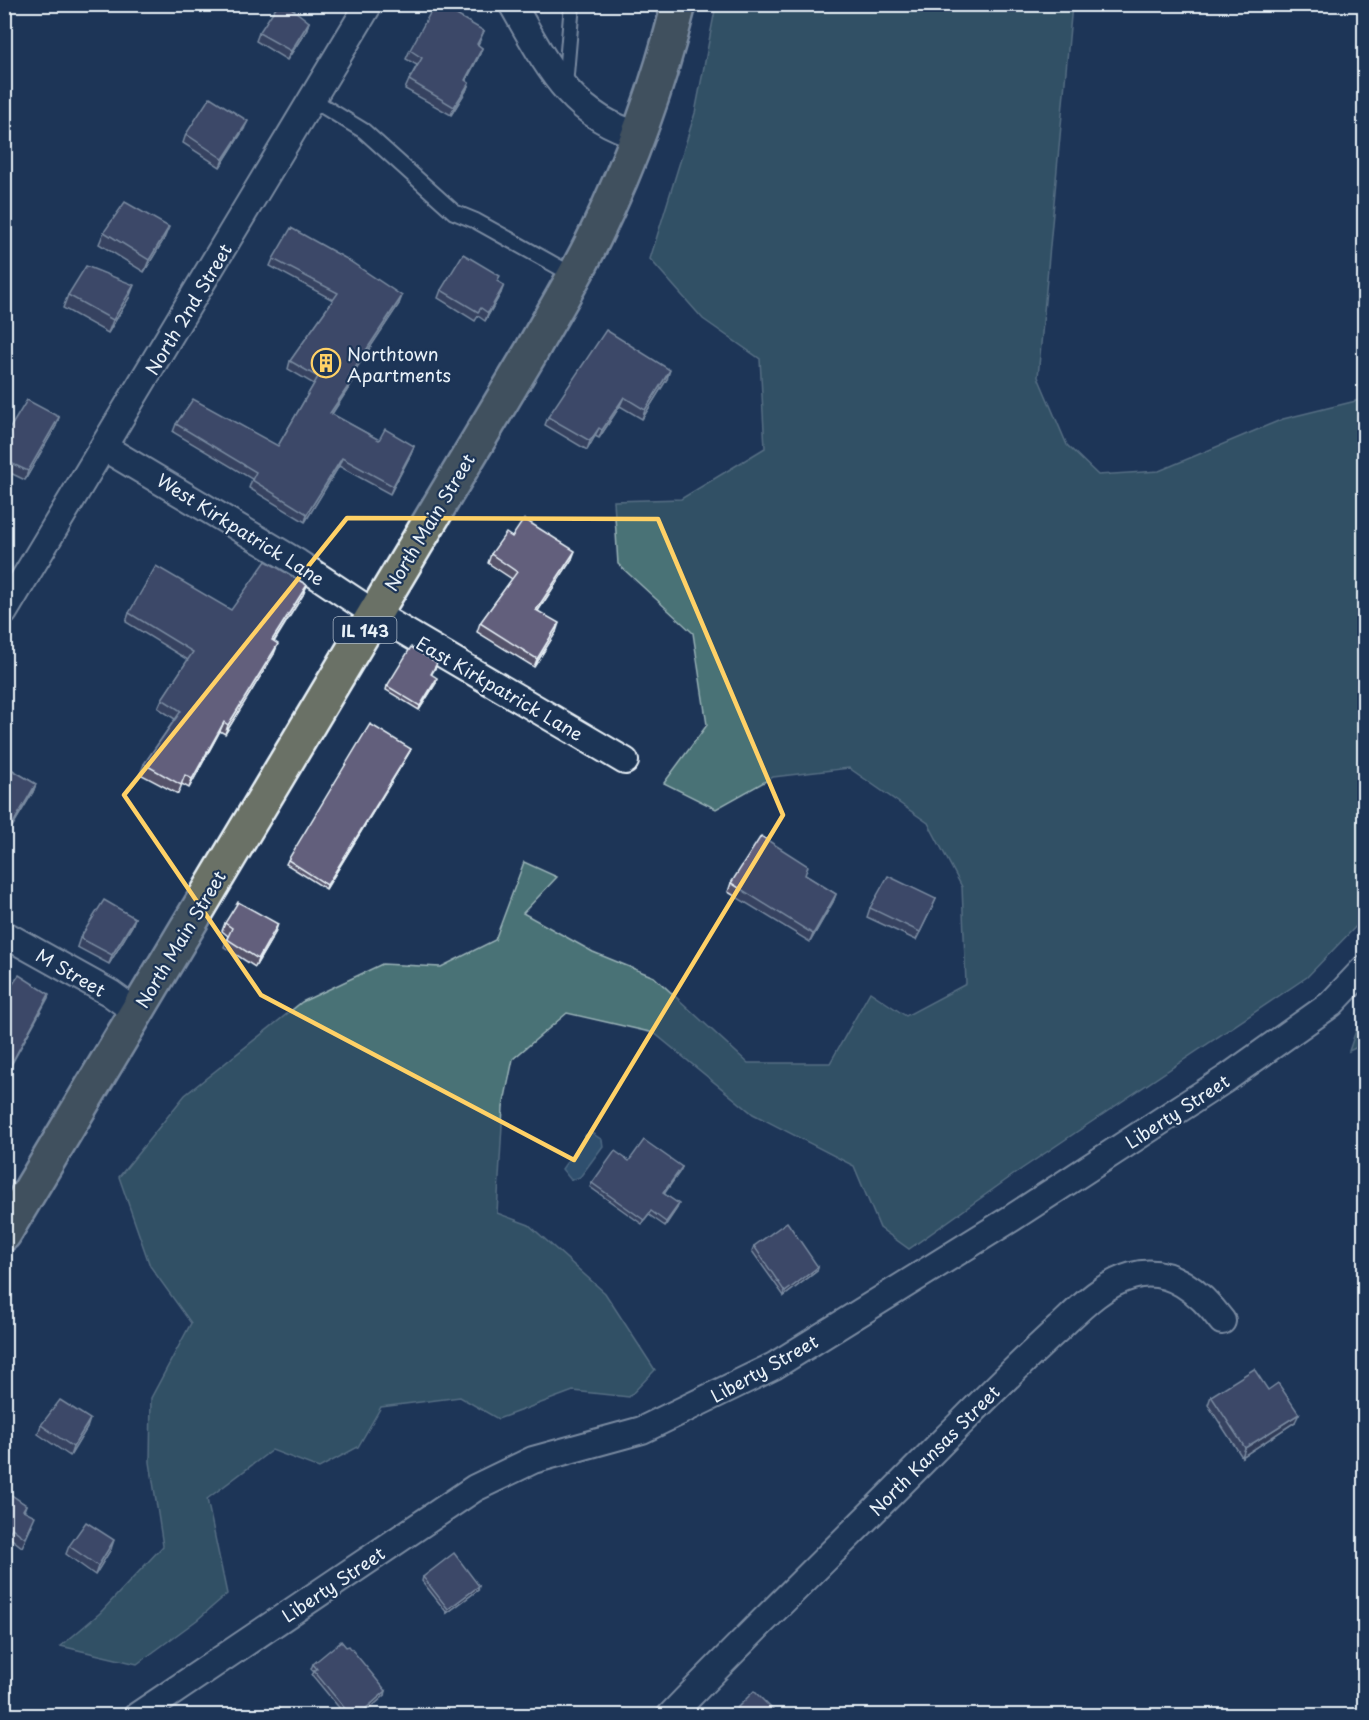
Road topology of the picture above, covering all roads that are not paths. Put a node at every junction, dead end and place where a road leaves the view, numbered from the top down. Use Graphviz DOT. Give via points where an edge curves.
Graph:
graph roads {
  1 [pos="369,4"];
  2 [pos="512,4"];
  3 [pos="572,4"];
  4 [pos="679,4"];
  5 [pos="564,91"];
  6 [pos="313,100"];
  7 [pos="639,135"];
  8 [pos="573,275"];
  9 [pos="105,448"];
  10 [pos="4,612"];
  11 [pos="375,614"];
  12 [pos="625,761"];
  13 [pos="4,934"];
  14 [pos="1365,969"];
  15 [pos="136,1012"];
  16 [pos="4,1234"];
  17 [pos="1222,1321"];
  18 [pos="137,1716"];
  19 [pos="670,1716"];
  1 -- 6 [label="street, North 2nd Street"];
  2 -- 5 [label="street"];
  3 -- 5 [label="lane"];
  4 -- 7 [label="main road, North Main Street / IL 143"];
  5 -- 7 [label="street" via="593,114"];
  6 -- 8 [label="lane" via="364,131 454,212"];
  6 -- 9 [label="street, North 2nd Street"];
  7 -- 8 [label="main road, North Main Street / IL 143" via="595,237"];
  8 -- 11 [label="main road, North Main Street / IL 143"];
  9 -- 10 [label="street, North 2nd Street"];
  9 -- 11 [label="street, West Kirkpatrick Lane" via="298,563"];
  11 -- 12 [label="street, East Kirkpatrick Lane"];
  11 -- 15 [label="main road, North Main Street / IL 143"];
  13 -- 15 [label="street, M Street" via="110,993"];
  14 -- 18 [label="street, Liberty Street" via="1331,1004 1227,1078 774,1366 642,1430 533,1460 475,1488"];
  15 -- 16 [label="main road, North Main Street / IL 143"];
  17 -- 19 [label="street, North Kansas Street" via="1188,1287 1156,1272 1116,1282 1089,1300 1013,1370"];
}
